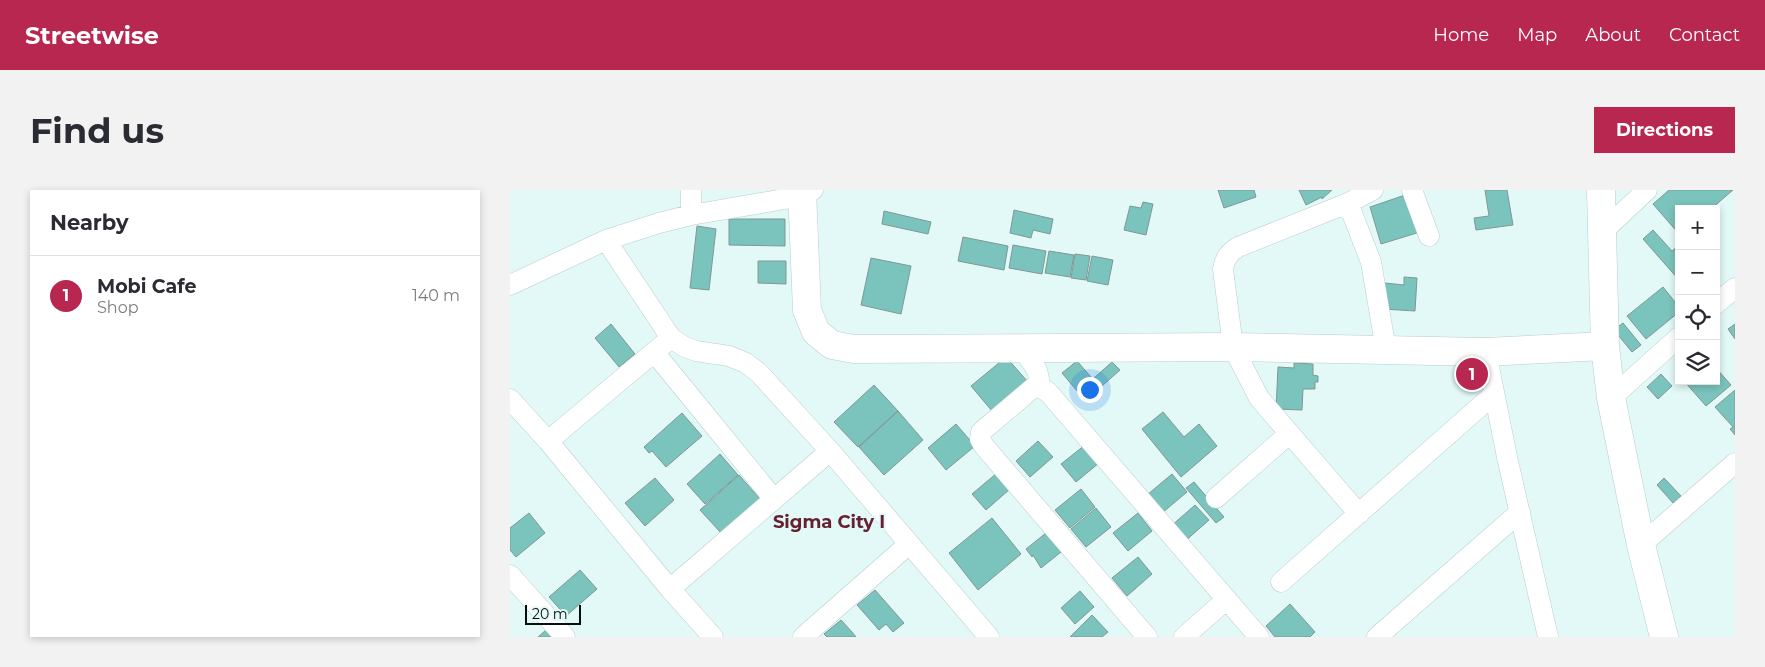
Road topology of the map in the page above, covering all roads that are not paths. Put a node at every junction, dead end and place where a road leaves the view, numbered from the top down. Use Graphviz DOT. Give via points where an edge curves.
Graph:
graph roads {
  1 [pos="691,190"];
  2 [pos="1373,190"];
  3 [pos="1412,190"];
  4 [pos="1601,190"];
  5 [pos="1647,190"];
  6 [pos="806,192"];
  7 [pos="1348,203"];
  8 [pos="691,215"];
  9 [pos="1602,232"];
  10 [pos="1429,236"];
  11 [pos="606,240"];
  12 [pos="510,285"];
  13 [pos="1735,288"];
  14 [pos="1720,301"];
  15 [pos="671,338"];
  16 [pos="1676,340"];
  17 [pos="1605,346"];
  18 [pos="1233,347"];
  19 [pos="1022,348"];
  20 [pos="1386,350"];
  21 [pos="654,352"];
  22 [pos="1486,352"];
  23 [pos="1041,388"];
  24 [pos="1494,395"];
  25 [pos="1611,398"];
  26 [pos="510,399"];
  27 [pos="1290,434"];
  28 [pos="548,441"];
  29 [pos="830,451"];
  30 [pos="1735,463"];
  31 [pos="1216,498"];
  32 [pos="774,500"];
  33 [pos="1520,512"];
  34 [pos="1360,514"];
  35 [pos="909,544"];
  36 [pos="1641,545"];
  37 [pos="510,575"];
  38 [pos="1281,582"];
  39 [pos="670,589"];
  40 [pos="1227,599"];
  41 [pos="1544,634"];
  42 [pos="565,637"];
  43 [pos="713,637"];
  44 [pos="803,637"];
  45 [pos="988,637"];
  46 [pos="1147,637"];
  47 [pos="1184,637"];
  48 [pos="1259,637"];
  49 [pos="1377,637"];
  50 [pos="1664,637"];
  1 -- 8 [label="street"];
  2 -- 7 [label="street"];
  3 -- 10 [label="street"];
  4 -- 9 [label="street"];
  5 -- 9 [label="street"];
  6 -- 8 [label="street"];
  6 -- 19 [label="street" via="807,310 816,332 832,345 854,349"];
  7 -- 18 [label="street" via="1230,252 1223,269"];
  7 -- 20 [label="street" via="1371,262"];
  8 -- 11 [label="street"];
  9 -- 17 [label="street"];
  11 -- 12 [label="street"];
  11 -- 15 [label="street"];
  13 -- 14 [label="street"];
  15 -- 21 [label="street"];
  15 -- 29 [label="street" via="696,351 729,356 746,363 760,373"];
  16 -- 25 [label="street"];
  17 -- 22 [label="street"];
  17 -- 25 [label="street"];
  18 -- 19 [label="street"];
  18 -- 20 [label="street"];
  18 -- 27 [label="street" via="1259,398"];
  19 -- 23 [label="street" via="1037,370"];
  20 -- 22 [label="street"];
  21 -- 28 [label="street"];
  21 -- 32 [label="street"];
  22 -- 24 [label="street"];
  23 -- 40 [label="street" via="1048,392"];
  23 -- 46 [label="street" via="1034,387 1020,398 981,432 980,439"];
  24 -- 33 [label="street"];
  24 -- 34 [label="street"];
  25 -- 36 [label="street"];
  26 -- 28 [label="street"];
  27 -- 31 [label="street"];
  27 -- 34 [label="street"];
  28 -- 39 [label="street"];
  29 -- 32 [label="street"];
  29 -- 35 [label="street"];
  30 -- 36 [label="street"];
  32 -- 39 [label="street"];
  33 -- 41 [label="street"];
  33 -- 49 [label="street"];
  34 -- 38 [label="street"];
  35 -- 44 [label="street"];
  35 -- 45 [label="street"];
  36 -- 50 [label="street"];
  37 -- 42 [label="street"];
  39 -- 43 [label="street"];
  40 -- 47 [label="street"];
  40 -- 48 [label="street"];
}
